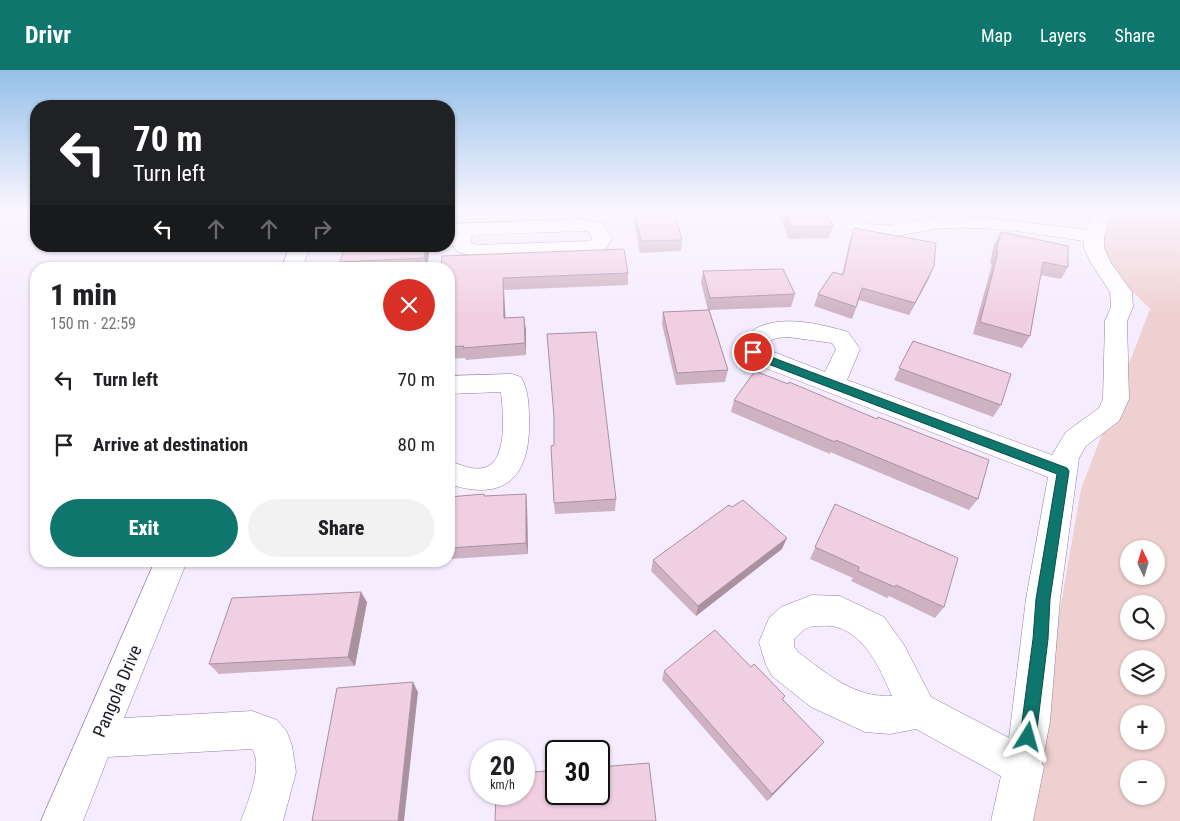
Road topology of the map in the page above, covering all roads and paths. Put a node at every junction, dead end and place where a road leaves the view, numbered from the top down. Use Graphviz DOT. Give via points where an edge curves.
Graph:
graph roads {
  1 [pos="462,245"];
  2 [pos="598,245"];
  3 [pos="1094,245"];
  4 [pos="832,384"];
  5 [pos="455,385"];
  6 [pos="1063,471"];
  7 [pos="455,475"];
  8 [pos="168,567"];
  9 [pos="918,710"];
  10 [pos="97,738"];
  11 [pos="1024,767"];
  12 [pos="62,821"];
  13 [pos="262,821"];
  14 [pos="1012,821"];
  1 -- 2 [label="street" via="477,251"];
  3 -- 6 [label="street" via="1097,255 1120,292 1122,307 1116,321 1116,399 1110,414 1076,439 1065,457"];
  4 -- 6 [label="street"];
  5 -- 7 [label="street" via="512,383 516,392 511,462 498,476 476,480"];
  6 -- 11 [label="street" via="1043,599"];
  8 -- 10 [label="street, Pangola Drive"];
  9 -- 11 [label="street"];
  10 -- 12 [label="street, Pangola Drive"];
  10 -- 13 [label="street" via="252,730 264,733 273,746 276,772"];
  11 -- 14 [label="street"];
}
